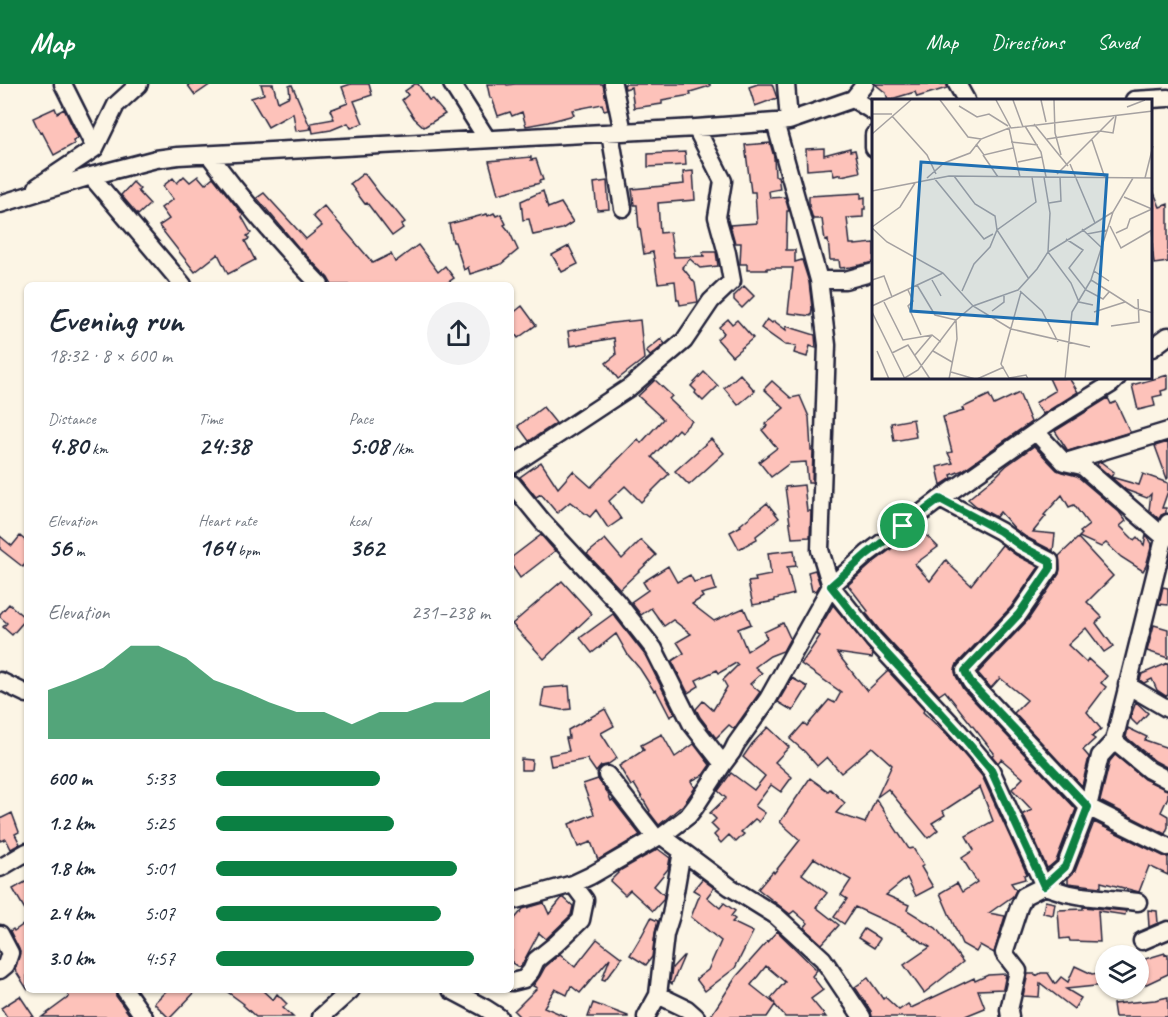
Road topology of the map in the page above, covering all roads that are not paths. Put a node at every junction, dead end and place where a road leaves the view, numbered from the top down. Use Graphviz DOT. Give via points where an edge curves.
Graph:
graph roads {
  1 [pos="63,84"];
  2 [pos="139,84"];
  3 [pos="452,84"];
  4 [pos="612,84"];
  5 [pos="786,84"];
  6 [pos="865,84"];
  7 [pos="957,84"];
  8 [pos="1159,94"];
  9 [pos="853,99"];
  10 [pos="965,99"];
  11 [pos="1138,99"];
  12 [pos="872,111"];
  13 [pos="782,121"];
  14 [pos="696,128"];
  15 [pos="617,133"];
  16 [pos="487,140"];
  17 [pos="95,148"];
  18 [pos="209,154"];
  19 [pos="91,176"];
  20 [pos="22,197"];
  21 [pos="0,204"];
  22 [pos="623,208"];
  23 [pos="872,273"];
  24 [pos="819,280"];
  25 [pos="180,282"];
  26 [pos="317,282"];
  27 [pos="1168,336"];
  28 [pos="1153,347"];
  29 [pos="1112,380"];
  30 [pos="1168,431"];
  31 [pos="1036,432"];
  32 [pos="1064,462"];
  33 [pos="514,464"];
  34 [pos="514,486"];
  35 [pos="940,499"];
  36 [pos="1166,530"];
  37 [pos="831,586"];
  38 [pos="0,681"];
  39 [pos="1127,685"];
  40 [pos="24,693"];
  41 [pos="1168,709"];
  42 [pos="1113,741"];
  43 [pos="723,764"];
  44 [pos="607,775"];
  45 [pos="1168,780"];
  46 [pos="1088,807"];
  47 [pos="659,837"];
  48 [pos="1168,847"];
  49 [pos="682,851"];
  50 [pos="24,854"];
  51 [pos="0,867"];
  52 [pos="573,884"];
  53 [pos="1044,886"];
  54 [pos="514,900"];
  55 [pos="1138,902"];
  56 [pos="1168,930"];
  57 [pos="0,934"];
  58 [pos="1142,941"];
  59 [pos="0,970"];
  60 [pos="514,982"];
  61 [pos="127,993"];
  62 [pos="348,993"];
  63 [pos="456,993"];
  64 [pos="658,995"];
  65 [pos="144,1017"];
  66 [pos="321,1017"];
  67 [pos="499,1017"];
  68 [pos="646,1017"];
  69 [pos="696,1017"];
  70 [pos="861,1017"];
  71 [pos="1010,1017"];
  1 -- 17 [label="street"];
  2 -- 17 [label="street" via="116,105"];
  3 -- 16 [label="street"];
  4 -- 15 [label="street"];
  5 -- 13 [label="street"];
  6 -- 9 [label="street"];
  7 -- 10 [label="street"];
  8 -- 11 [label="street"];
  9 -- 12 [label="street"];
  9 -- 13 [label="street"];
  13 -- 14 [label="street"];
  13 -- 24 [label="street"];
  14 -- 15 [label="street"];
  14 -- 33 [label="street" via="723,181 717,217 732,281 711,301 684,340 630,387"];
  15 -- 16 [label="street"];
  15 -- 22 [label="street"];
  16 -- 18 [label="street"];
  17 -- 20 [label="street"];
  18 -- 19 [label="street" via="156,159"];
  18 -- 26 [label="street"];
  19 -- 20 [label="street"];
  19 -- 25 [label="street"];
  20 -- 21 [label="street"];
  23 -- 24 [label="street" via="845,280"];
  24 -- 37 [label="street" via="827,345 820,550"];
  27 -- 28 [label="street"];
  29 -- 31 [label="street"];
  30 -- 32 [label="street"];
  31 -- 32 [label="street"];
  31 -- 35 [label="street"];
  32 -- 36 [label="street" via="1082,466"];
  34 -- 43 [label="street" via="654,649 692,723"];
  35 -- 37 [label="street"];
  35 -- 46 [label="street" via="1050,561 1050,569 1019,614 965,671 970,682"];
  36 -- 39 [label="street"];
  37 -- 43 [label="street" via="768,699"];
  37 -- 53 [label="street" via="873,639 991,770"];
  38 -- 40 [label="street"];
  39 -- 41 [label="street"];
  39 -- 42 [label="street"];
  42 -- 45 [label="street"];
  42 -- 46 [label="street" via="1100,756"];
  43 -- 47 [label="street" via="688,816"];
  44 -- 47 [label="street"];
  46 -- 48 [label="street"];
  46 -- 53 [label="street" via="1065,867"];
  47 -- 49 [label="street"];
  47 -- 52 [label="street"];
  49 -- 64 [label="street" via="665,933"];
  49 -- 70 [label="street" via="775,915 823,959"];
  50 -- 51 [label="street"];
  52 -- 54 [label="street"];
  52 -- 60 [label="street" via="585,900 580,920 536,960 524,979"];
  53 -- 55 [label="street"];
  53 -- 71 [label="street" via="1024,896 1004,953 1018,971"];
  56 -- 58 [label="street"];
  57 -- 59 [label="street" via="10,953"];
  61 -- 65 [label="street"];
  62 -- 66 [label="street"];
  63 -- 67 [label="street"];
  64 -- 68 [label="street"];
  64 -- 69 [label="street"];
}
